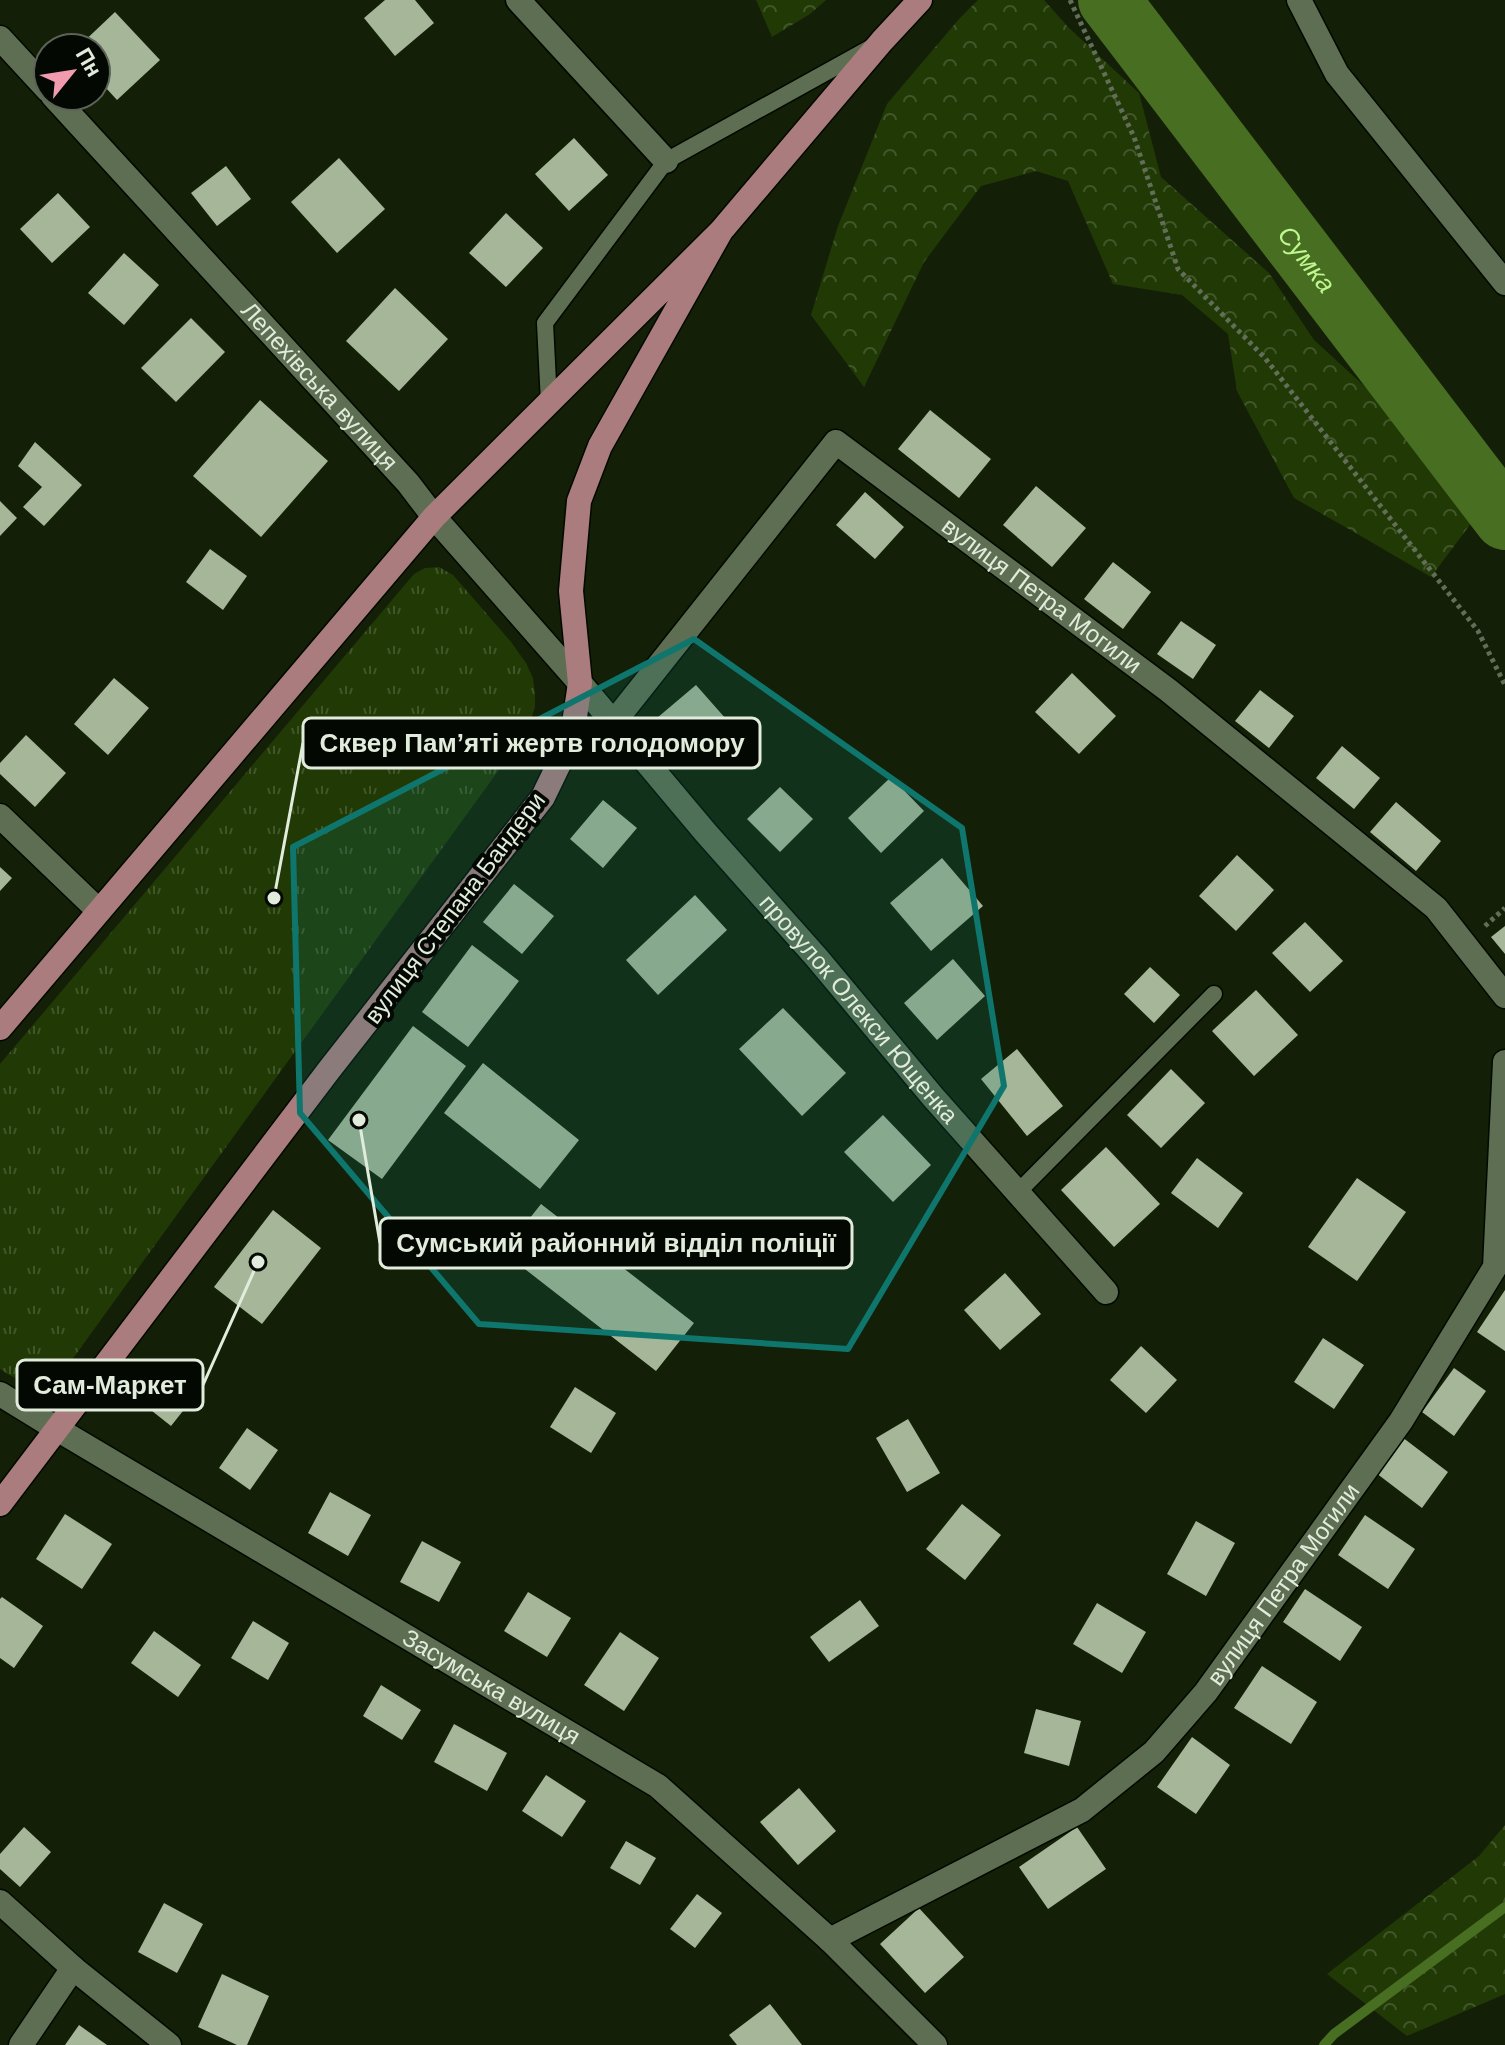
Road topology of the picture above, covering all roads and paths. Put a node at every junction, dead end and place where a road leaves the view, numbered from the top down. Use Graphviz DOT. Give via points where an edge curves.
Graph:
graph roads {
  1 [pos="518,0"];
  2 [pos="920,0"];
  3 [pos="1070,0"];
  4 [pos="1299,0"];
  5 [pos="0,38"];
  6 [pos="882,41"];
  7 [pos="32,73"];
  8 [pos="68,112"];
  9 [pos="666,161"];
  10 [pos="721,231"];
  11 [pos="1505,283"];
  12 [pos="549,403"];
  13 [pos="434,517"];
  14 [pos="580,683"];
  15 [pos="1505,685"];
  16 [pos="614,722"];
  17 [pos="0,816"];
  18 [pos="99,911"];
  19 [pos="1214,994"];
  20 [pos="1505,996"];
  21 [pos="0,1028"];
  22 [pos="1505,1062"];
  23 [pos="1018,1192"];
  24 [pos="1106,1292"];
  25 [pos="0,1394"];
  26 [pos="57,1429"];
  27 [pos="0,1504"];
  28 [pos="0,1902"];
  29 [pos="830,1940"];
  30 [pos="73,1968"];
  31 [pos="21,2045"];
  32 [pos="169,2045"];
  33 [pos="935,2045"];
  1 -- 9 [label="street"];
  2 -- 6 [label="main road, вулиця Степана Бандери"];
  3 -- 15 [label="path" via="1134,137 1178,269 1265,358 1478,631"];
  4 -- 11 [label="street" via="1337,74"];
  5 -- 7 [label="street"];
  6 -- 9 [label="lane"];
  6 -- 10 [label="main road, вулиця Степана Бандери"];
  8 -- 13 [label="street, Лепехівська вулиця"];
  9 -- 12 [label="lane" via="545,323"];
  10 -- 12 [label="main road, вулиця Степана Бандери"];
  10 -- 14 [label="main road, вулиця Степана Бандери" via="600,446 579,501 571,591"];
  12 -- 13 [label="main road, вулиця Степана Бандери"];
  13 -- 14 [label="street, Лепехівська вулиця"];
  13 -- 18 [label="main road, вулиця Степана Бандери"];
  14 -- 16 [label="street, провулок Олекси Ющенка"];
  14 -- 26 [label="main road, вулиця Степана Бандери" via="572,737 543,797"];
  16 -- 20 [label="street, вулиця Петра Могили" via="836,442 1168,690 1436,908"];
  16 -- 23 [label="street, провулок Олекси Ющенка"];
  17 -- 18 [label="street"];
  18 -- 21 [label="main road, вулиця Степана Бандери"];
  19 -- 23 [label="lane"];
  22 -- 29 [label="street, вулиця Петра Могили" via="1495,1267 1401,1421 1206,1692 1154,1752 1082,1810"];
  23 -- 24 [label="street, провулок Олекси Ющенка"];
  25 -- 26 [label="street, Засумська вулиця"];
  26 -- 27 [label="main road, вулиця Степана Бандери"];
  26 -- 29 [label="street, Засумська вулиця" via="658,1786"];
  28 -- 30 [label="street"];
  29 -- 33 [label="street, Засумська вулиця"];
  30 -- 31 [label="street"];
  30 -- 32 [label="street"];
}
